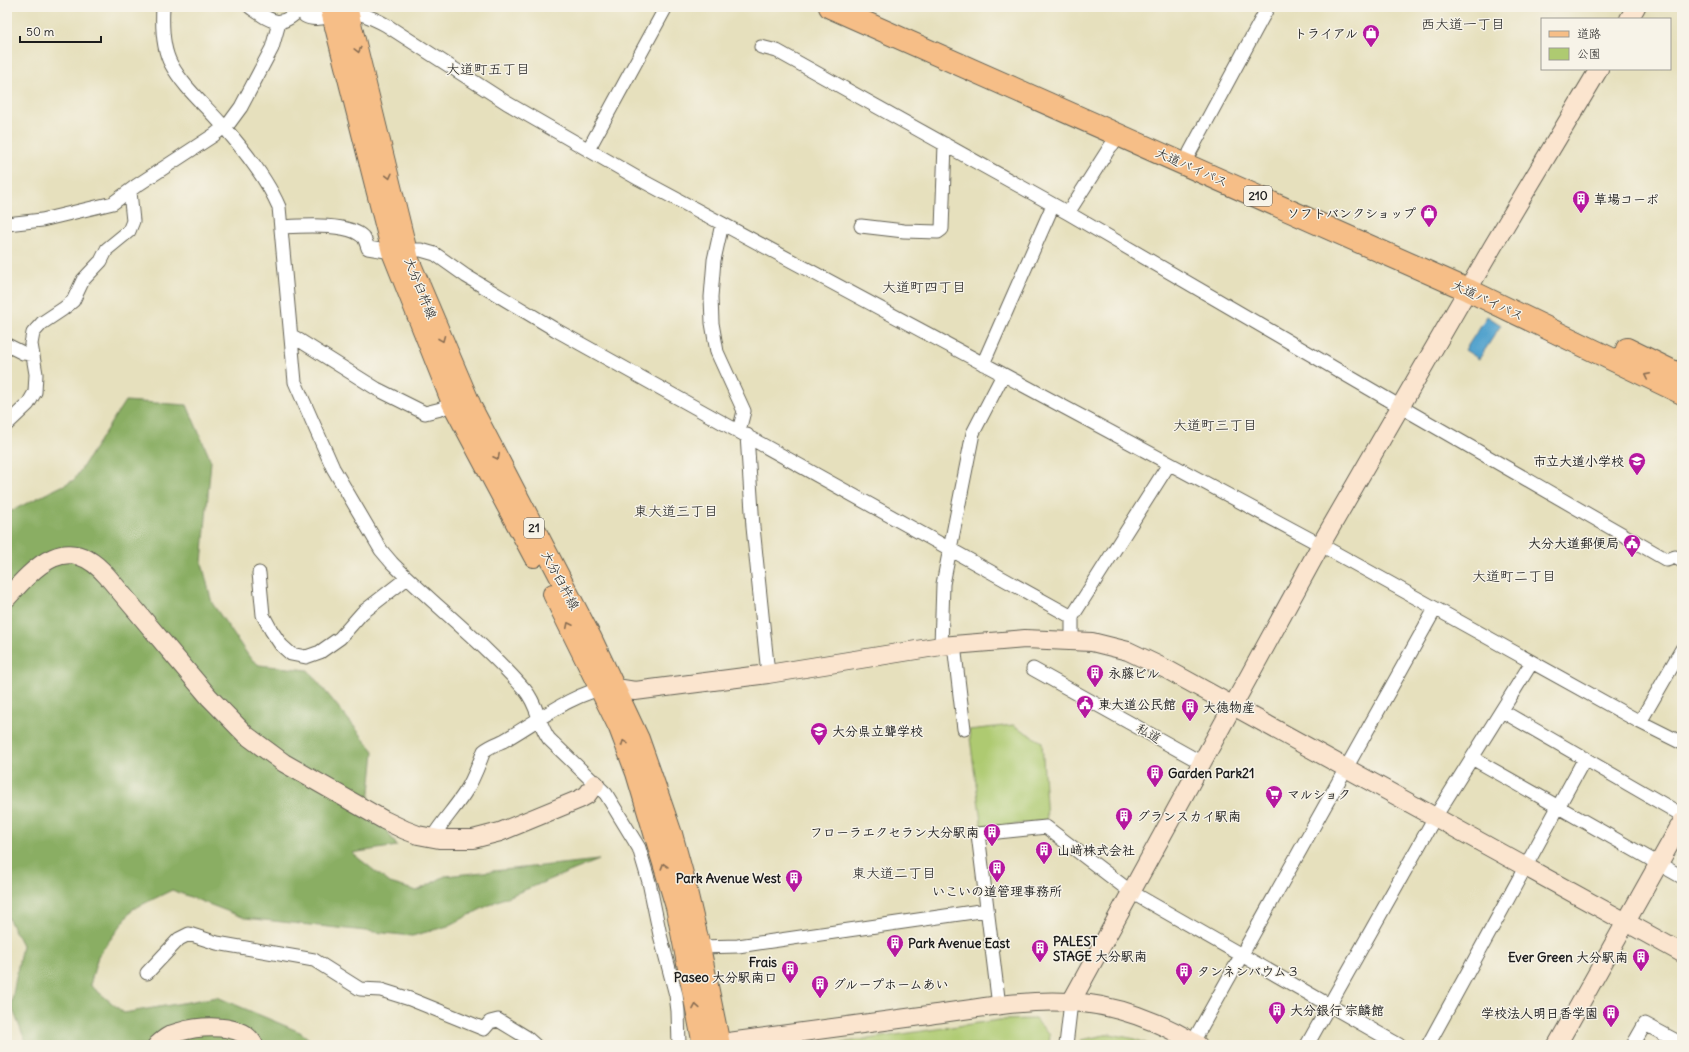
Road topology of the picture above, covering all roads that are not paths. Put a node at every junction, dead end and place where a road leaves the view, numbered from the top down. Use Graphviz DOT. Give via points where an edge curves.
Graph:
graph roads {
  1 [pos="163,7"];
  2 [pos="250,7"];
  3 [pos="301,7"];
  4 [pos="666,7"];
  5 [pos="830,7"];
  6 [pos="861,7"];
  7 [pos="1268,7"];
  8 [pos="1636,7"];
  9 [pos="339,10"];
  10 [pos="1629,18"];
  11 [pos="280,23"];
  12 [pos="761,47"];
  13 [pos="1598,70"];
  14 [pos="224,127"];
  15 [pos="1121,135"];
  16 [pos="945,144"];
  17 [pos="588,150"];
  18 [pos="1190,152"];
  19 [pos="130,192"];
  20 [pos="1053,204"];
  21 [pos="1068,213"];
  22 [pos="7,224"];
  23 [pos="722,224"];
  24 [pos="861,226"];
  25 [pos="281,227"];
  26 [pos="399,251"];
  27 [pos="1472,284"];
  28 [pos="291,335"];
  29 [pos="7,345"];
  30 [pos="32,354"];
  31 [pos="983,364"];
  32 [pos="1003,375"];
  33 [pos="1682,376"];
  34 [pos="1682,393"];
  35 [pos="452,403"];
  36 [pos="1400,407"];
  37 [pos="7,424"];
  38 [pos="743,433"];
  39 [pos="1169,464"];
  40 [pos="1321,545"];
  41 [pos="949,550"];
  42 [pos="1682,561"];
  43 [pos="259,573"];
  44 [pos="407,578"];
  45 [pos="7,598"];
  46 [pos="1435,609"];
  47 [pos="1072,618"];
  48 [pos="1072,641"];
  49 [pos="948,646"];
  50 [pos="1682,649"];
  51 [pos="1532,662"];
  52 [pos="1033,669"];
  53 [pos="768,674"];
  54 [pos="608,688"];
  55 [pos="1232,706"];
  56 [pos="1502,711"];
  57 [pos="539,718"];
  58 [pos="1640,722"];
  59 [pos="964,729"];
  60 [pos="1682,743"];
  61 [pos="1472,758"];
  62 [pos="1585,758"];
  63 [pos="1202,763"];
  64 [pos="1347,769"];
  65 [pos="596,784"];
  66 [pos="1558,807"];
  67 [pos="1682,815"];
  68 [pos="1435,817"];
  69 [pos="1682,822"];
  70 [pos="432,838"];
  71 [pos="1659,864"];
  72 [pos="1525,866"];
  73 [pos="1682,877"];
  74 [pos="1131,892"];
  75 [pos="987,910"];
  76 [pos="1626,922"];
  77 [pos="700,947"];
  78 [pos="1682,953"];
  79 [pos="1242,956"];
  80 [pos="147,973"];
  81 [pos="1071,1002"];
  82 [pos="1329,1005"];
  83 [pos="999,1006"];
  84 [pos="1196,1043"];
  85 [pos="1682,1044"];
  86 [pos="157,1045"];
  87 [pos="254,1045"];
  88 [pos="535,1045"];
  89 [pos="679,1045"];
  90 [pos="712,1045"];
  91 [pos="1066,1045"];
  92 [pos="1307,1045"];
  93 [pos="1399,1045"];
  94 [pos="1428,1045"];
  95 [pos="1557,1045"];
  96 [pos="1633,1045"];
  1 -- 14 [label="street" via="164,42 170,63"];
  2 -- 11 [label="street"];
  3 -- 9 [label="street" via="305,16 312,18"];
  3 -- 11 [label="street"];
  4 -- 17 [label="street"];
  5 -- 15 [label="highway, 大道バイパス / 210"];
  6 -- 18 [label="highway, 大道バイパス / 210"];
  7 -- 18 [label="street"];
  8 -- 10 [label="street"];
  9 -- 17 [label="street" via="375,18 386,24 507,102"];
  9 -- 26 [label="main road, 大分臼杵線 / 21"];
  11 -- 14 [label="street" via="272,48 241,107"];
  12 -- 16 [label="street" via="777,51"];
  13 -- 27 [label="street"];
  14 -- 19 [label="street"];
  14 -- 25 [label="street" via="273,193 279,207"];
  15 -- 21 [label="street" via="1110,147"];
  15 -- 27 [label="highway, 大道バイパス / 210"];
  16 -- 20 [label="street"];
  16 -- 24 [label="street" via="942,229 938,232 904,231"];
  17 -- 23 [label="street"];
  18 -- 27 [label="highway, 大道バイパス / 210"];
  19 -- 22 [label="street" via="108,205 42,220"];
  19 -- 30 [label="street" via="133,221 131,228 107,249 101,261 83,280 69,304 35,330 31,339"];
  20 -- 21 [label="street"];
  20 -- 31 [label="street"];
  21 -- 36 [label="street"];
  23 -- 31 [label="street"];
  23 -- 38 [label="street" via="714,260 712,323 717,352 744,411"];
  25 -- 26 [label="street" via="316,226 350,229 363,236 368,248"];
  25 -- 28 [label="street"];
  26 -- 35 [label="main road, 大分臼杵線 / 21"];
  26 -- 38 [label="street" via="421,250 434,254 556,330"];
  26 -- 54 [label="main road, 大分臼杵線 / 21, one-way" via="409,260 472,408 591,637"];
  27 -- 33 [label="highway, 大道バイパス / 210"];
  34 -- 27 [label="highway, 大道バイパス / 210, one-way"];
  27 -- 36 [label="street"];
  28 -- 35 [label="street" via="377,389 425,414"];
  28 -- 44 [label="street" via="295,382 333,468 381,550"];
  29 -- 30 [label="street" via="23,353"];
  30 -- 37 [label="street" via="36,374 35,392 28,404"];
  31 -- 32 [label="street"];
  32 -- 39 [label="street"];
  32 -- 41 [label="street" via="973,433"];
  54 -- 35 [label="main road, 大分臼杵線 / 21, one-way" via="555,597"];
  36 -- 40 [label="street"];
  36 -- 42 [label="street" via="1667,560 1676,557"];
  38 -- 41 [label="street"];
  38 -- 53 [label="street"];
  39 -- 40 [label="street"];
  39 -- 47 [label="street"];
  40 -- 46 [label="street"];
  40 -- 55 [label="street"];
  41 -- 47 [label="street"];
  41 -- 49 [label="street" via="942,584"];
  43 -- 44 [label="street" via="263,615 271,630 291,654 306,657 320,652 340,638 362,614"];
  44 -- 57 [label="street" via="471,636 525,691 535,705"];
  45 -- 70 [label="street" via="30,572 51,558 78,556 94,563 209,697 246,735 284,763 384,820"];
  46 -- 51 [label="street"];
  46 -- 64 [label="street"];
  47 -- 48 [label="street"];
  48 -- 49 [label="street" via="995,640"];
  48 -- 55 [label="street" via="1092,642 1128,651"];
  49 -- 53 [label="street"];
  49 -- 59 [label="street"];
  50 -- 58 [label="street"];
  51 -- 56 [label="street"];
  51 -- 58 [label="street"];
  52 -- 63 [label="street, 私道"];
  53 -- 54 [label="street" via="635,691"];
  54 -- 57 [label="street" via="587,694"];
  54 -- 77 [label="main road, 大分臼杵線 / 21" via="638,738 662,804 683,874"];
  90 -- 54 [label="main road, 大分臼杵線 / 21, one-way" via="666,873"];
  55 -- 63 [label="street"];
  55 -- 64 [label="street"];
  56 -- 61 [label="street"];
  56 -- 62 [label="street"];
  57 -- 65 [label="street" via="548,740"];
  57 -- 70 [label="street" via="484,751 465,794"];
  58 -- 60 [label="street"];
  61 -- 66 [label="street"];
  61 -- 68 [label="street"];
  62 -- 66 [label="street"];
  62 -- 67 [label="street"];
  63 -- 74 [label="street"];
  64 -- 68 [label="street"];
  64 -- 79 [label="street"];
  65 -- 70 [label="street" via="580,799 491,835 464,840"];
  65 -- 89 [label="street" via="611,802 639,848 676,995"];
  66 -- 71 [label="street"];
  66 -- 72 [label="street"];
  68 -- 72 [label="street"];
  68 -- 82 [label="street"];
  69 -- 71 [label="street"];
  71 -- 73 [label="street"];
  71 -- 76 [label="street"];
  72 -- 76 [label="street"];
  72 -- 94 [label="street"];
  74 -- 75 [label="street" via="1046,827 978,834"];
  74 -- 79 [label="street"];
  74 -- 81 [label="street"];
  75 -- 77 [label="street" via="738,946"];
  75 -- 83 [label="street"];
  76 -- 78 [label="street"];
  76 -- 95 [label="street"];
  77 -- 90 [label="main road, 大分臼杵線 / 21"];
  79 -- 82 [label="street"];
  79 -- 84 [label="street"];
  80 -- 88 [label="street" via="179,938 190,934 217,943 314,960 360,989 381,990 410,999 484,1029 490,1022 498,1020"];
  81 -- 83 [label="street"];
  81 -- 84 [label="street" via="1137,1016"];
  81 -- 91 [label="street"];
  82 -- 92 [label="street"];
  82 -- 93 [label="street"];
  83 -- 90 [label="street"];
  85 -- 96 [label="street" via="1645,1024"];
  86 -- 87 [label="street" via="178,1032 229,1028 246,1035"];
}
